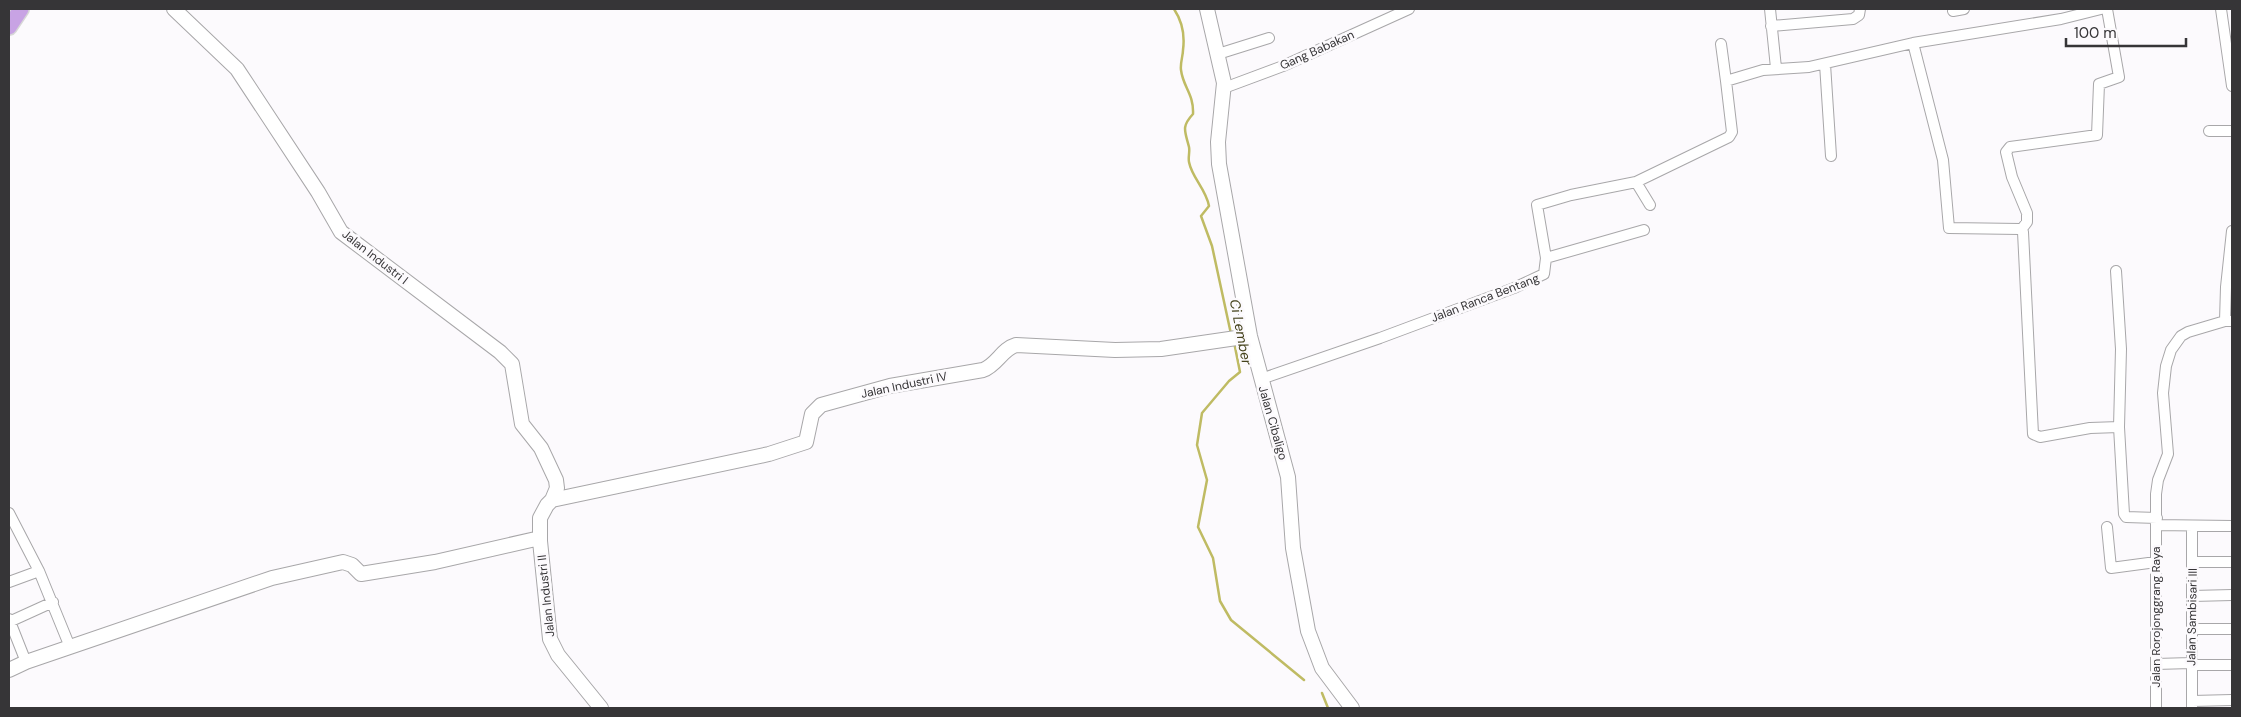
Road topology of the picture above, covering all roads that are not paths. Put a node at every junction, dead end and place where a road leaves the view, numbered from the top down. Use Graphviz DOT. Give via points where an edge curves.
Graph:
graph roads {
  1 [pos="21,9"];
  2 [pos="174,9"];
  3 [pos="1207,9"];
  4 [pos="1409,9"];
  5 [pos="1770,9"];
  6 [pos="1860,9"];
  7 [pos="1964,9"];
  8 [pos="2101,9"];
  9 [pos="2107,9"];
  10 [pos="2220,9"];
  11 [pos="1953,11"];
  12 [pos="1771,26"];
  13 [pos="9,27"];
  14 [pos="1269,38"];
  15 [pos="1721,44"];
  16 [pos="1913,44"];
  17 [pos="1218,54"];
  18 [pos="1825,64"];
  19 [pos="1776,68"];
  20 [pos="1726,81"];
  21 [pos="2232,86"];
  22 [pos="1224,88"];
  23 [pos="2209,131"];
  24 [pos="2232,131"];
  25 [pos="1831,156"];
  26 [pos="1636,182"];
  27 [pos="1650,204"];
  28 [pos="1644,230"];
  29 [pos="2021,230"];
  30 [pos="2232,231"];
  31 [pos="1546,258"];
  32 [pos="2116,270"];
  33 [pos="2229,321"];
  34 [pos="1250,336"];
  35 [pos="1260,379"];
  36 [pos="2119,427"];
  37 [pos="552,500"];
  38 [pos="9,513"];
  39 [pos="2157,522"];
  40 [pos="2192,526"];
  41 [pos="2232,526"];
  42 [pos="2107,527"];
  43 [pos="540,538"];
  44 [pos="2156,562"];
  45 [pos="2193,562"];
  46 [pos="2232,562"];
  47 [pos="39,570"];
  48 [pos="9,582"];
  49 [pos="2232,595"];
  50 [pos="2192,596"];
  51 [pos="53,602"];
  52 [pos="9,621"];
  53 [pos="2192,629"];
  54 [pos="2232,629"];
  55 [pos="70,647"];
  56 [pos="26,662"];
  57 [pos="2156,664"];
  58 [pos="2191,664"];
  59 [pos="2232,665"];
  60 [pos="9,670"];
  61 [pos="2232,700"];
  62 [pos="2192,704"];
  63 [pos="601,708"];
  64 [pos="1352,708"];
  65 [pos="2156,708"];
  1 -- 13 [label="main road"];
  2 -- 37 [label="main road, Jalan Industri I" via="237,69 341,232 512,364 522,424 541,448 556,480 557,488"];
  3 -- 17 [label="main road, Jalan Cibaligo"];
  4 -- 22 [label="street, Gang Babakan" via="1283,66"];
  5 -- 12 [label="street"];
  6 -- 12 [label="street" via="1859,15 1853,19"];
  7 -- 11 [label="street"];
  8 -- 16 [label="street" via="2061,19"];
  9 -- 29 [label="street" via="2119,77 2100,84 2097,135 2010,147 2006,152 2027,213 2027,222"];
  10 -- 21 [label="street"];
  12 -- 19 [label="street"];
  14 -- 17 [label="street"];
  15 -- 20 [label="street"];
  16 -- 18 [label="street"];
  16 -- 29 [label="street" via="1943,160 1949,228"];
  17 -- 22 [label="main road, Jalan Cibaligo"];
  18 -- 19 [label="street"];
  18 -- 25 [label="street"];
  19 -- 20 [label="street"];
  20 -- 26 [label="street, Jalan Ranca Bentang" via="1732,132 1729,137"];
  22 -- 34 [label="main road, Jalan Cibaligo" via="1219,164"];
  23 -- 24 [label="street"];
  26 -- 27 [label="street"];
  26 -- 31 [label="street, Jalan Ranca Bentang" via="1571,194 1537,205"];
  28 -- 31 [label="street"];
  29 -- 36 [label="street" via="2033,434 2040,437 2090,428"];
  30 -- 33 [label="street" via="2226,287"];
  31 -- 35 [label="street, Jalan Ranca Bentang" via="1544,274 1514,288"];
  32 -- 36 [label="street" via="2121,349"];
  33 -- 39 [label="street, Jalan Rorojonggrang Raya" via="2188,332 2171,350 2163,382 2168,454 2157,486"];
  34 -- 35 [label="main road, Jalan Cibaligo"];
  34 -- 37 [label="main road, Jalan Industri IV" via="1161,349 1016,345 983,370 890,386 821,405 812,414 808,439 802,444 769,454"];
  35 -- 64 [label="main road, Jalan Cibaligo" via="1288,477 1294,548 1308,631 1322,668"];
  36 -- 39 [label="street" via="2124,514"];
  37 -- 43 [label="main road, Jalan Industri II" via="540,518"];
  38 -- 47 [label="street"];
  39 -- 40 [label="street"];
  39 -- 44 [label="street, Jalan Rorojonggrang Raya"];
  40 -- 41 [label="street"];
  40 -- 45 [label="street, Jalan Sambisari III"];
  42 -- 44 [label="street" via="2111,568"];
  43 -- 55 [label="main road" via="396,569 361,574 343,562 272,578"];
  43 -- 63 [label="main road, Jalan Industri II" via="550,639"];
  44 -- 57 [label="street, Jalan Rorojonggrang Raya"];
  45 -- 46 [label="street"];
  45 -- 50 [label="street, Jalan Sambisari III"];
  47 -- 48 [label="street"];
  47 -- 51 [label="street"];
  49 -- 50 [label="street"];
  50 -- 53 [label="street, Jalan Sambisari III"];
  51 -- 52 [label="street"];
  51 -- 55 [label="street"];
  52 -- 56 [label="street"];
  53 -- 54 [label="street"];
  53 -- 58 [label="street, Jalan Sambisari III"];
  55 -- 56 [label="main road"];
  56 -- 60 [label="main road"];
  57 -- 58 [label="street"];
  57 -- 65 [label="street, Jalan Rorojonggrang Raya"];
  58 -- 59 [label="street"];
  58 -- 62 [label="street, Jalan Sambisari III"];
  61 -- 62 [label="street"];
}
